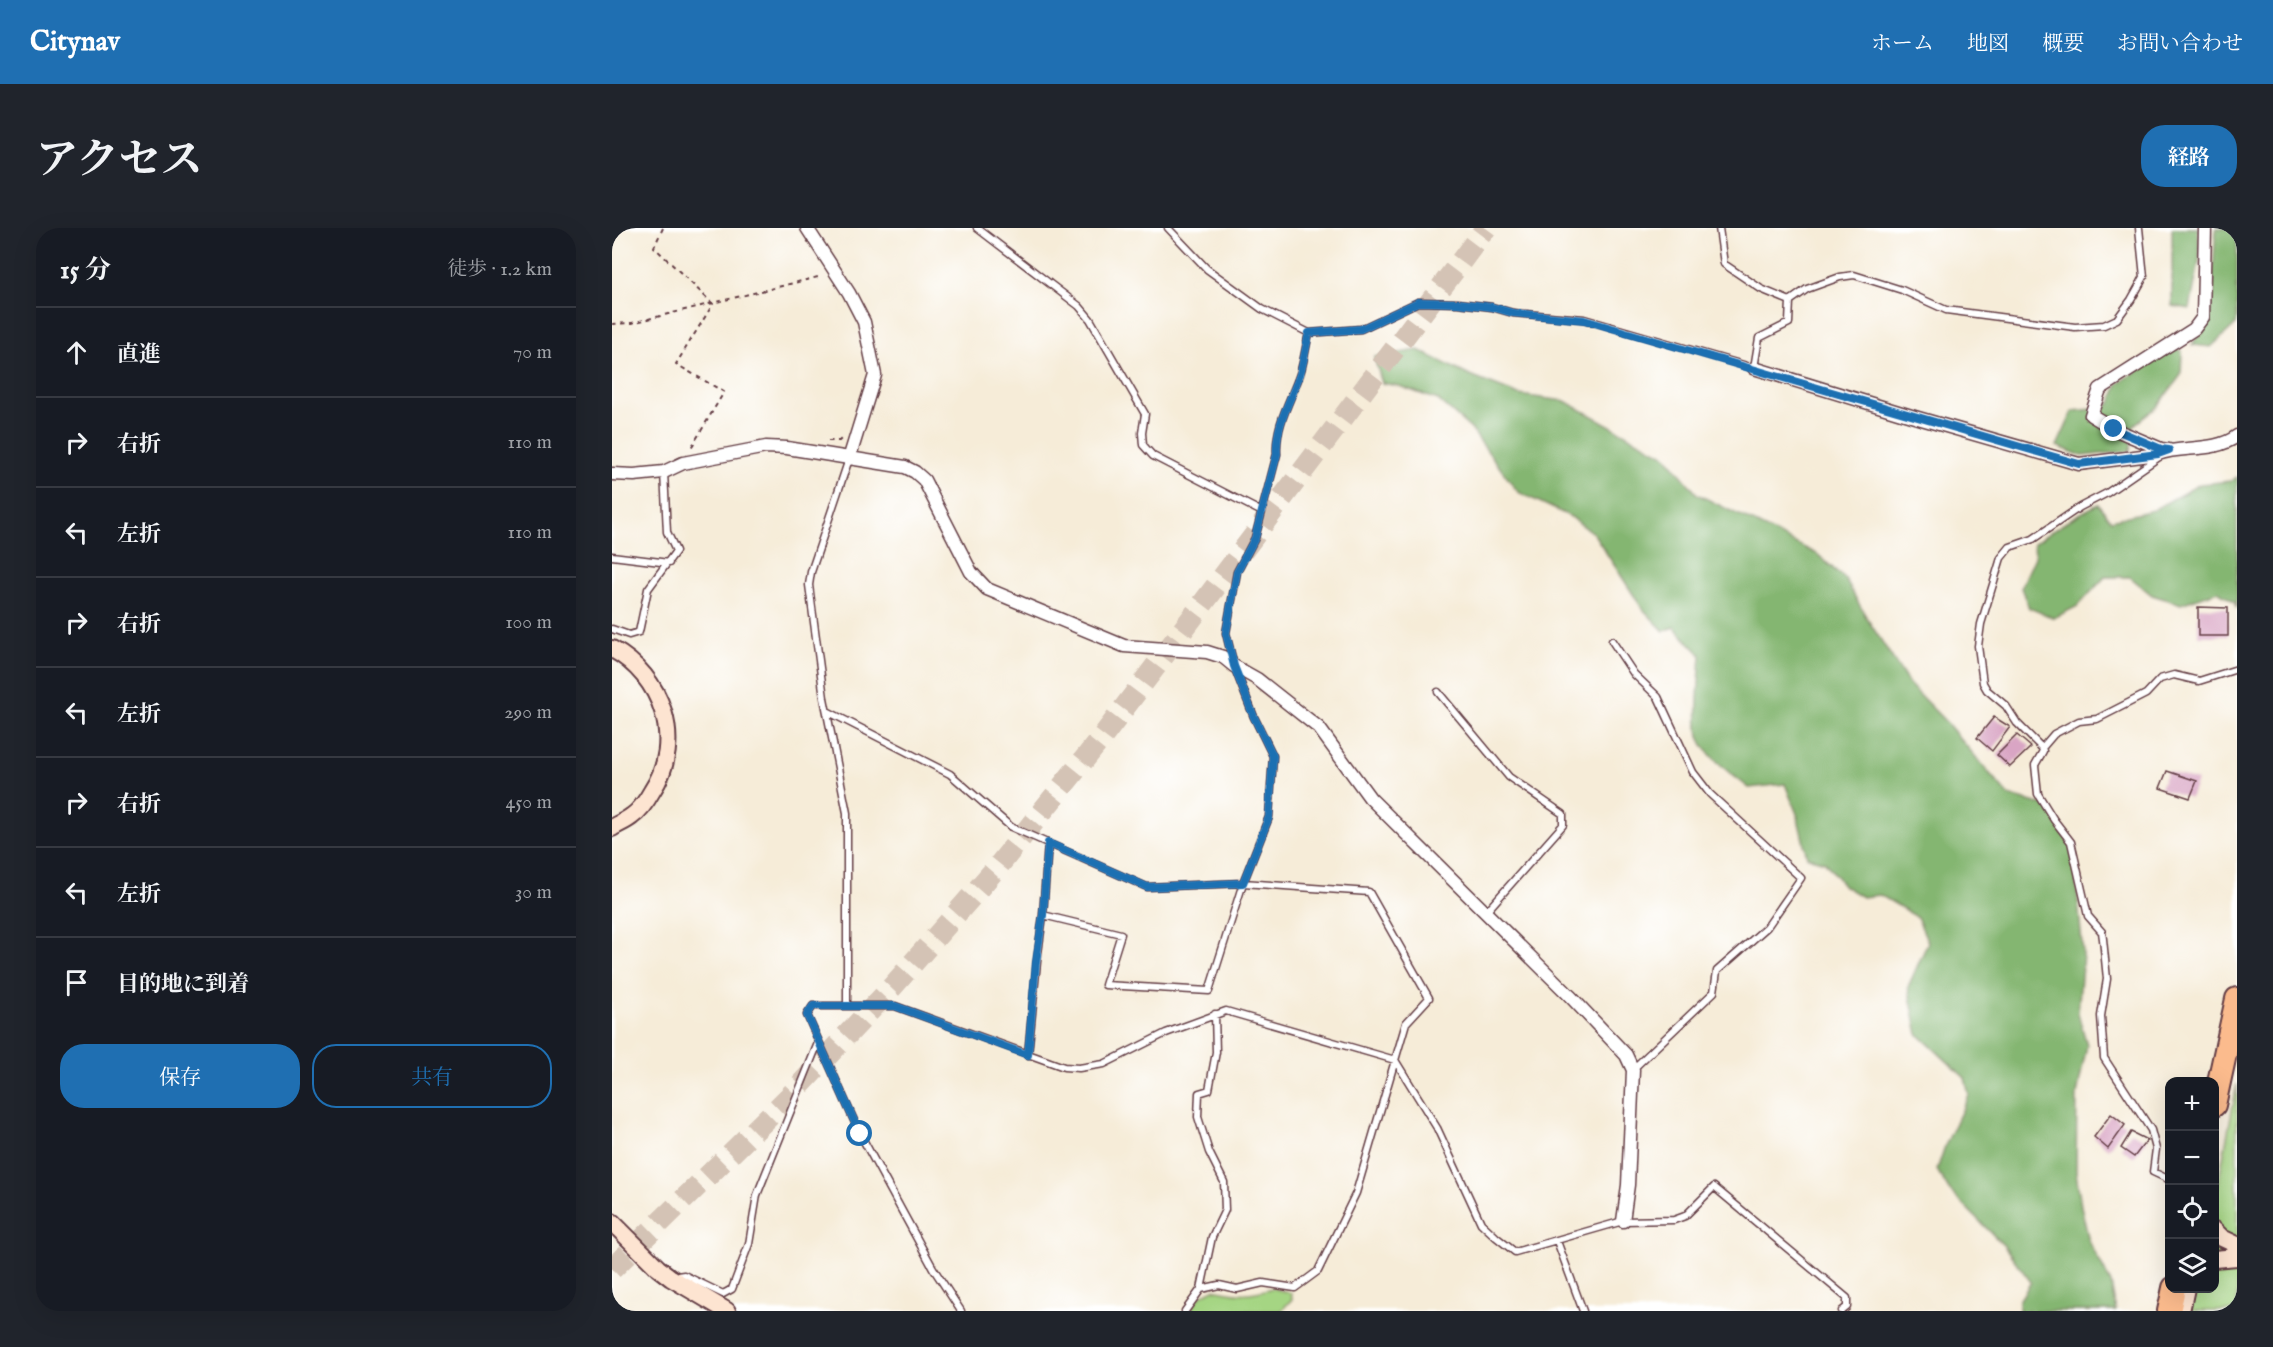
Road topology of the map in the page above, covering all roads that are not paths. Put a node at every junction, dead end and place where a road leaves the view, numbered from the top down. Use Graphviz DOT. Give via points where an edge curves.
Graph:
graph roads {
  1 [pos="807,228"];
  2 [pos="977,228"];
  3 [pos="1168,228"];
  4 [pos="1719,228"];
  5 [pos="2139,228"];
  6 [pos="2205,228"];
  7 [pos="1790,301"];
  8 [pos="1309,333"];
  9 [pos="1754,368"];
  10 [pos="2237,436"];
  11 [pos="2169,450"];
  12 [pos="849,459"];
  13 [pos="664,472"];
  14 [pos="612,474"];
  15 [pos="1262,512"];
  16 [pos="612,556"];
  17 [pos="669,563"];
  18 [pos="612,630"];
  19 [pos="1612,641"];
  20 [pos="612,649"];
  21 [pos="1234,666"];
  22 [pos="2237,669"];
  23 [pos="1438,692"];
  24 [pos="827,711"];
  25 [pos="2043,750"];
  26 [pos="612,828"];
  27 [pos="1048,843"];
  28 [pos="1243,883"];
  29 [pos="1485,913"];
  30 [pos="1043,915"];
  31 [pos="2237,999"];
  32 [pos="847,1006"];
  33 [pos="1215,1014"];
  34 [pos="2233,1038"];
  35 [pos="818,1043"];
  36 [pos="1028,1055"];
  37 [pos="1395,1060"];
  38 [pos="1633,1070"];
  39 [pos="2219,1087"];
  40 [pos="2165,1178"];
  41 [pos="1623,1221"];
  42 [pos="612,1222"];
  43 [pos="2219,1235"];
  44 [pos="1557,1241"];
  45 [pos="2237,1245"];
  46 [pos="2219,1248"];
  47 [pos="2237,1251"];
  48 [pos="2237,1257"];
  49 [pos="2219,1258"];
  50 [pos="670,1277"];
  51 [pos="1201,1289"];
  52 [pos="2173,1293"];
  53 [pos="2185,1293"];
  54 [pos="727,1311"];
  55 [pos="961,1311"];
  56 [pos="1185,1311"];
  57 [pos="1583,1311"];
  58 [pos="1842,1311"];
  59 [pos="2169,1311"];
  60 [pos="2181,1311"];
  1 -- 12 [label="street" via="864,322 875,375"];
  2 -- 15 [label="lane" via="1079,306 1090,319 1145,414 1142,433 1146,451"];
  3 -- 8 [label="lane" via="1207,269 1262,309"];
  4 -- 7 [label="lane" via="1724,264 1761,289"];
  5 -- 7 [label="lane" via="2144,277 2117,319 2104,325 2075,327 1946,310 1902,290 1854,275 1807,289"];
  6 -- 11 [label="street" via="2203,317 2194,329 2100,389 2091,415 2114,429"];
  7 -- 9 [label="lane" via="1789,323 1759,338"];
  8 -- 9 [label="lane" via="1361,329 1418,302 1458,303 1584,320"];
  8 -- 15 [label="lane" via="1300,374 1285,408"];
  9 -- 11 [label="street" via="2079,464"];
  10 -- 11 [label="street" via="2215,446"];
  11 -- 25 [label="lane" via="2033,539 2010,547 2001,558 1981,624 1978,646 1983,683"];
  12 -- 13 [label="street" via="766,447 683,463"];
  12 -- 21 [label="street" via="905,467 924,480 970,572 987,589 1124,646 1207,652"];
  12 -- 24 [label="lane" via="809,585"];
  13 -- 14 [label="street"];
  13 -- 17 [label="lane" via="667,532 676,551"];
  15 -- 21 [label="lane" via="1255,538 1237,572 1226,633"];
  16 -- 17 [label="lane"];
  17 -- 18 [label="lane" via="648,589 639,632"];
  19 -- 38 [label="lane" via="1634,674 1658,697 1693,772 1710,794 1801,878 1767,927 1717,971 1714,992"];
  20 -- 26 [label="street" via="641,670 652,685 668,728 668,750 661,777 645,803"];
  21 -- 28 [label="lane" via="1273,756 1269,817"];
  21 -- 29 [label="street" via="1257,679 1319,728 1370,798"];
  22 -- 25 [label="lane" via="2199,681 2174,675 2160,679 2146,694 2054,734"];
  23 -- 29 [label="lane" via="1509,777 1563,814 1563,825"];
  24 -- 27 [label="lane" via="950,774 1011,827"];
  24 -- 32 [label="lane" via="847,813"];
  25 -- 40 [label="lane" via="2035,765 2038,794 2071,842 2088,916 2102,932 2107,979 2101,1016 2104,1058 2151,1130 2156,1149 2153,1172"];
  27 -- 28 [label="lane" via="1147,887"];
  27 -- 30 [label="lane"];
  28 -- 30 [label="lane" via="1209,991 1105,985 1121,934"];
  28 -- 37 [label="lane" via="1369,892 1429,998 1406,1023"];
  29 -- 38 [label="street" via="1610,1038 1626,1055"];
  30 -- 36 [label="lane"];
  31 -- 34 [label="highway"];
  32 -- 35 [label="lane" via="813,1006 807,1015"];
  32 -- 36 [label="lane" via="895,1006"];
  33 -- 36 [label="lane" via="1104,1064 1064,1067"];
  33 -- 37 [label="lane" via="1226,1011"];
  33 -- 51 [label="lane" via="1216,1052 1209,1090 1199,1093 1198,1116 1224,1182 1225,1210 1212,1238"];
  34 -- 39 [label="highway"];
  35 -- 50 [label="lane" via="757,1195 749,1244 732,1289 723,1294 684,1275"];
  35 -- 55 [label="lane" via="860,1134 933,1268"];
  37 -- 44 [label="lane" via="1437,1128 1481,1223 1515,1252"];
  37 -- 51 [label="lane" via="1356,1193 1318,1271 1295,1288 1263,1283 1238,1289"];
  38 -- 41 [label="street"];
  41 -- 44 [label="lane"];
  41 -- 58 [label="lane" via="1674,1220 1685,1216 1714,1187 1847,1298 1847,1307"];
  42 -- 50 [label="street"];
  43 -- 45 [label="street"];
  44 -- 57 [label="lane"];
  46 -- 47 [label="street"];
  48 -- 49 [label="street"];
  50 -- 54 [label="street"];
  51 -- 56 [label="lane"];
  52 -- 59 [label="highway"];
  53 -- 60 [label="street"];
}
